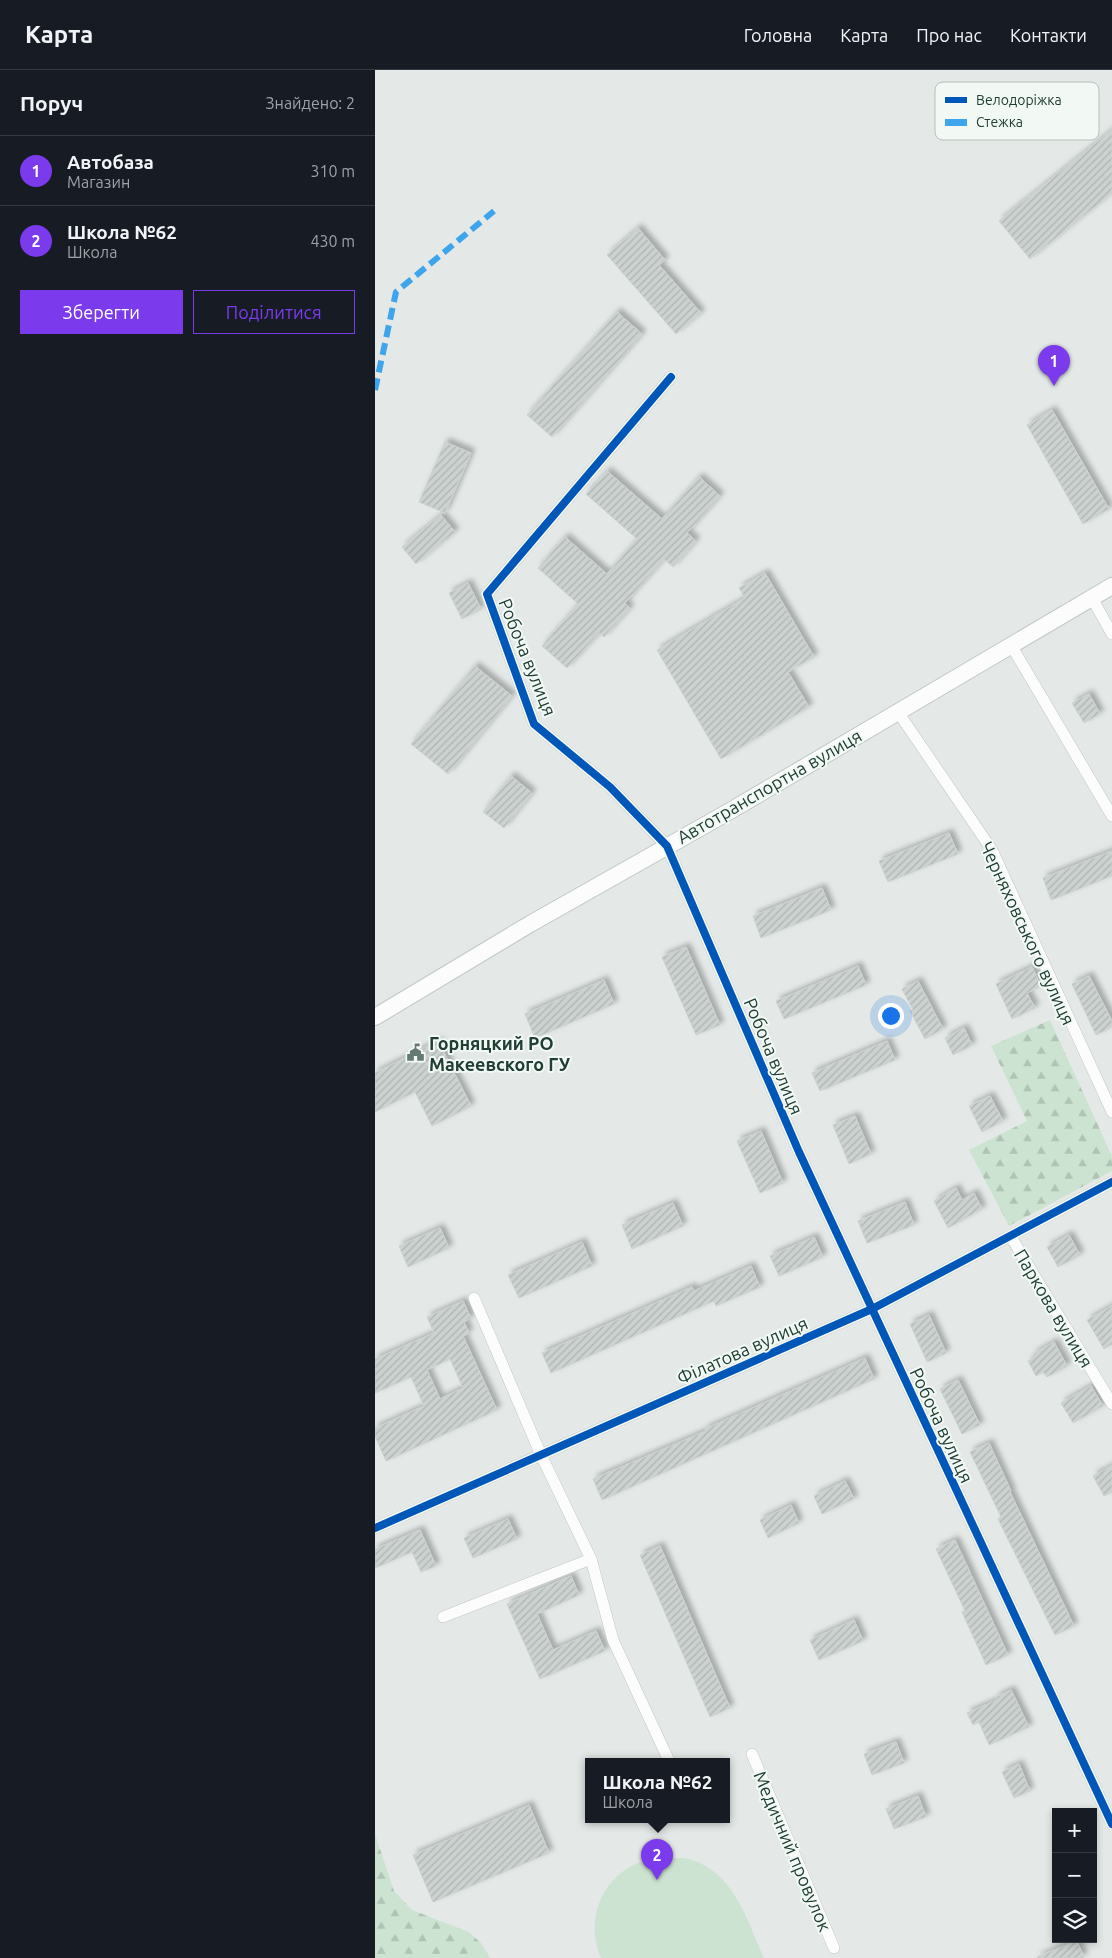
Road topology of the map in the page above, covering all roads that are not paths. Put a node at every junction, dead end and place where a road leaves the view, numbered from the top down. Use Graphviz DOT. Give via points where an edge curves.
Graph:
graph roads {
  1 [pos="671,377"];
  2 [pos="1112,586"];
  3 [pos="1092,598"];
  4 [pos="1112,634"];
  5 [pos="1011,645"];
  6 [pos="898,712"];
  7 [pos="1112,816"];
  8 [pos="667,846"];
  9 [pos="375,1017"];
  10 [pos="1112,1112"];
  11 [pos="1112,1182"];
  12 [pos="1011,1237"];
  13 [pos="474,1298"];
  14 [pos="872,1309"];
  15 [pos="1112,1404"];
  16 [pos="541,1454"];
  17 [pos="375,1528"];
  18 [pos="591,1559"];
  19 [pos="443,1617"];
  20 [pos="752,1754"];
  21 [pos="668,1758"];
  22 [pos="1112,1824"];
  23 [pos="834,1948"];
  1 -- 8 [label="street, Робоча вулиця" via="487,594 535,724 610,787"];
  2 -- 3 [label="main road, Автотранспортна вулиця"];
  3 -- 4 [label="street"];
  3 -- 5 [label="main road, Автотранспортна вулиця"];
  5 -- 6 [label="main road, Автотранспортна вулиця"];
  5 -- 7 [label="street"];
  6 -- 8 [label="main road, Автотранспортна вулиця"];
  6 -- 10 [label="street, Черняховського вулиця" via="992,850"];
  8 -- 9 [label="main road, Автотранспортна вулиця"];
  8 -- 14 [label="street, Робоча вулиця" via="799,1152"];
  11 -- 12 [label="street, Філатова вулиця"];
  12 -- 14 [label="street, Філатова вулиця"];
  12 -- 15 [label="street, Паркова вулиця"];
  13 -- 16 [label="street"];
  14 -- 16 [label="street, Філатова вулиця"];
  14 -- 22 [label="street, Робоча вулиця"];
  16 -- 17 [label="street, Філатова вулиця"];
  16 -- 18 [label="street"];
  18 -- 19 [label="street"];
  18 -- 21 [label="street" via="613,1640"];
  20 -- 23 [label="street, Медичний провулок"];
}
